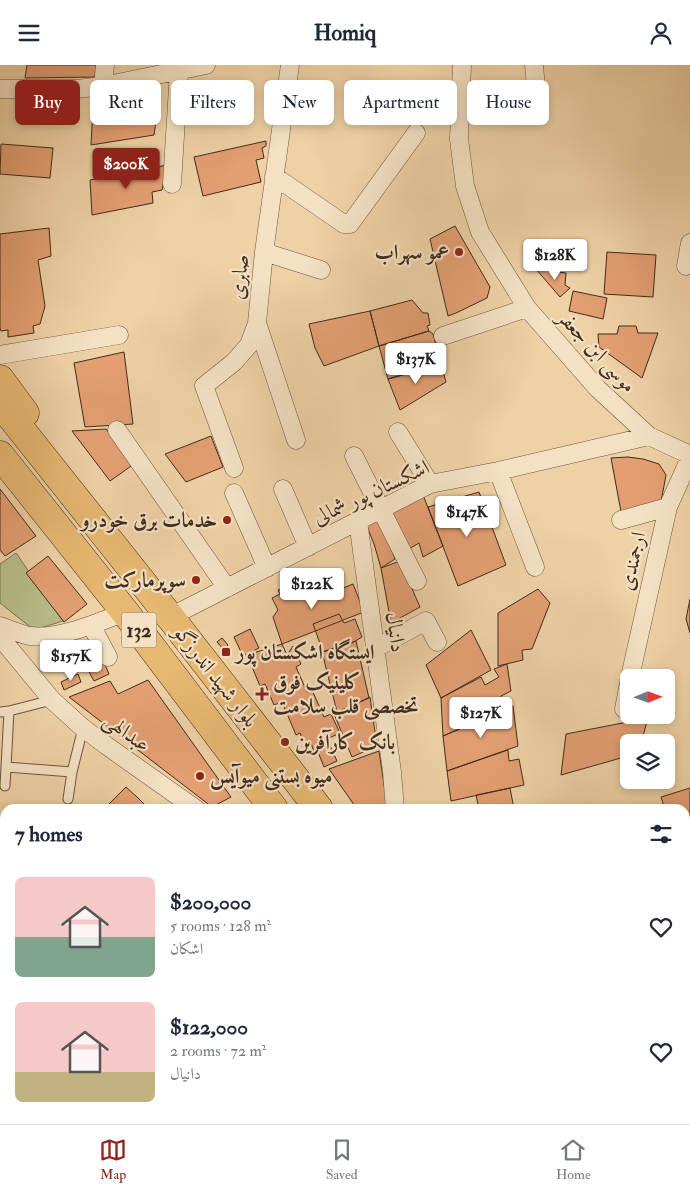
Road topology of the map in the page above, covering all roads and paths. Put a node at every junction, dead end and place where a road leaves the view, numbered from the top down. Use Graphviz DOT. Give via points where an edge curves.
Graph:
graph roads {
  1 [pos="105,65"];
  2 [pos="203,65"];
  3 [pos="290,65"];
  4 [pos="462,65"];
  5 [pos="534,65"];
  6 [pos="179,71"];
  7 [pos="104,80"];
  8 [pos="134,80"];
  9 [pos="535,80"];
  10 [pos="90,88"];
  11 [pos="0,89"];
  12 [pos="416,133"];
  13 [pos="274,176"];
  14 [pos="172,183"];
  15 [pos="690,243"];
  16 [pos="264,252"];
  17 [pos="686,266"];
  18 [pos="321,270"];
  19 [pos="527,309"];
  20 [pos="257,323"];
  21 [pos="119,335"];
  22 [pos="443,336"];
  23 [pos="0,355"];
  24 [pos="0,379"];
  25 [pos="0,403"];
  26 [pos="118,430"];
  27 [pos="398,432"];
  28 [pos="649,435"];
  29 [pos="296,440"];
  30 [pos="0,455"];
  31 [pos="354,456"];
  32 [pos="690,457"];
  33 [pos="234,469"];
  34 [pos="498,471"];
  35 [pos="430,484"];
  36 [pos="283,489"];
  37 [pos="234,493"];
  38 [pos="668,507"];
  39 [pos="84,508"];
  40 [pos="381,509"];
  41 [pos="621,520"];
  42 [pos="358,521"];
  43 [pos="308,547"];
  44 [pos="535,567"];
  45 [pos="267,568"];
  46 [pos="417,581"];
  47 [pos="227,588"];
  48 [pos="125,612"];
  49 [pos="170,617"];
  50 [pos="91,625"];
  51 [pos="0,626"];
  52 [pos="0,637"];
  53 [pos="437,642"];
  54 [pos="376,648"];
  55 [pos="108,657"];
  56 [pos="632,669"];
  57 [pos="52,699"];
  58 [pos="4,712"];
  59 [pos="84,728"];
  60 [pos="6,767"];
  61 [pos="72,772"];
  62 [pos="5,786"];
  63 [pos="68,799"];
  64 [pos="189,804"];
  65 [pos="270,804"];
  66 [pos="315,804"];
  67 [pos="394,804"];
  1 -- 7 [label="street"];
  2 -- 6 [label="street"];
  3 -- 13 [label="street, صابری"];
  4 -- 19 [label="street, موسی ابن جعفر" via="459,139 465,186 480,232"];
  5 -- 9 [label="street"];
  6 -- 8 [label="street"];
  6 -- 14 [label="street"];
  10 -- 11 [label="street"];
  12 -- 13 [label="street" via="350,225"];
  13 -- 16 [label="street, صابری"];
  15 -- 17 [label="street"];
  16 -- 18 [label="street"];
  16 -- 20 [label="street, صابری"];
  19 -- 22 [label="street"];
  19 -- 28 [label="street, موسی ابن جعفر" via="598,389"];
  20 -- 29 [label="street"];
  20 -- 33 [label="street, صابری" via="249,345 204,386"];
  21 -- 23 [label="street"];
  24 -- 39 [label="main road" via="36,429"];
  25 -- 39 [label="main road, بلوار شهید اندرزگو / 132"];
  26 -- 47 [label="street"];
  27 -- 35 [label="street"];
  28 -- 32 [label="street"];
  28 -- 34 [label="street, اشکستان پور شمالی"];
  30 -- 48 [label="main road, بلوار شهید اندرزگو / 132"];
  31 -- 40 [label="street"];
  32 -- 38 [label="street, ارجمندی"];
  34 -- 35 [label="street, اشکستان پور شمالی"];
  34 -- 44 [label="street"];
  35 -- 40 [label="street, اشکستان پور شمالی"];
  36 -- 43 [label="street"];
  37 -- 45 [label="street"];
  38 -- 41 [label="street"];
  38 -- 56 [label="street, ارجمندی"];
  39 -- 49 [label="main road, بلوار شهید اندرزگو / 132"];
  40 -- 42 [label="street, اشکستان پور شمالی"];
  40 -- 46 [label="street"];
  42 -- 43 [label="street, اشکستان پور شمالی"];
  42 -- 54 [label="street, دانیال"];
  43 -- 45 [label="street, اشکستان پور شمالی"];
  45 -- 47 [label="street, اشکستان پور شمالی"];
  47 -- 49 [label="street, اشکستان پور شمالی"];
  48 -- 50 [label="street"];
  48 -- 65 [label="main road, بلوار شهید اندرزگو / 132"];
  49 -- 66 [label="main road, بلوار شهید اندرزگو / 132"];
  50 -- 51 [label="street" via="52,635 30,636"];
  50 -- 55 [label="street"];
  52 -- 57 [label="street, عبدالهی"];
  53 -- 54 [label="street" via="426,621"];
  54 -- 67 [label="street, دانیال"];
  57 -- 58 [label="lane"];
  57 -- 59 [label="street, عبدالهی"];
  58 -- 60 [label="lane"];
  59 -- 61 [label="lane"];
  59 -- 64 [label="street, عبدالهی"];
  60 -- 61 [label="lane"];
  60 -- 62 [label="lane"];
  61 -- 63 [label="lane"];
}
